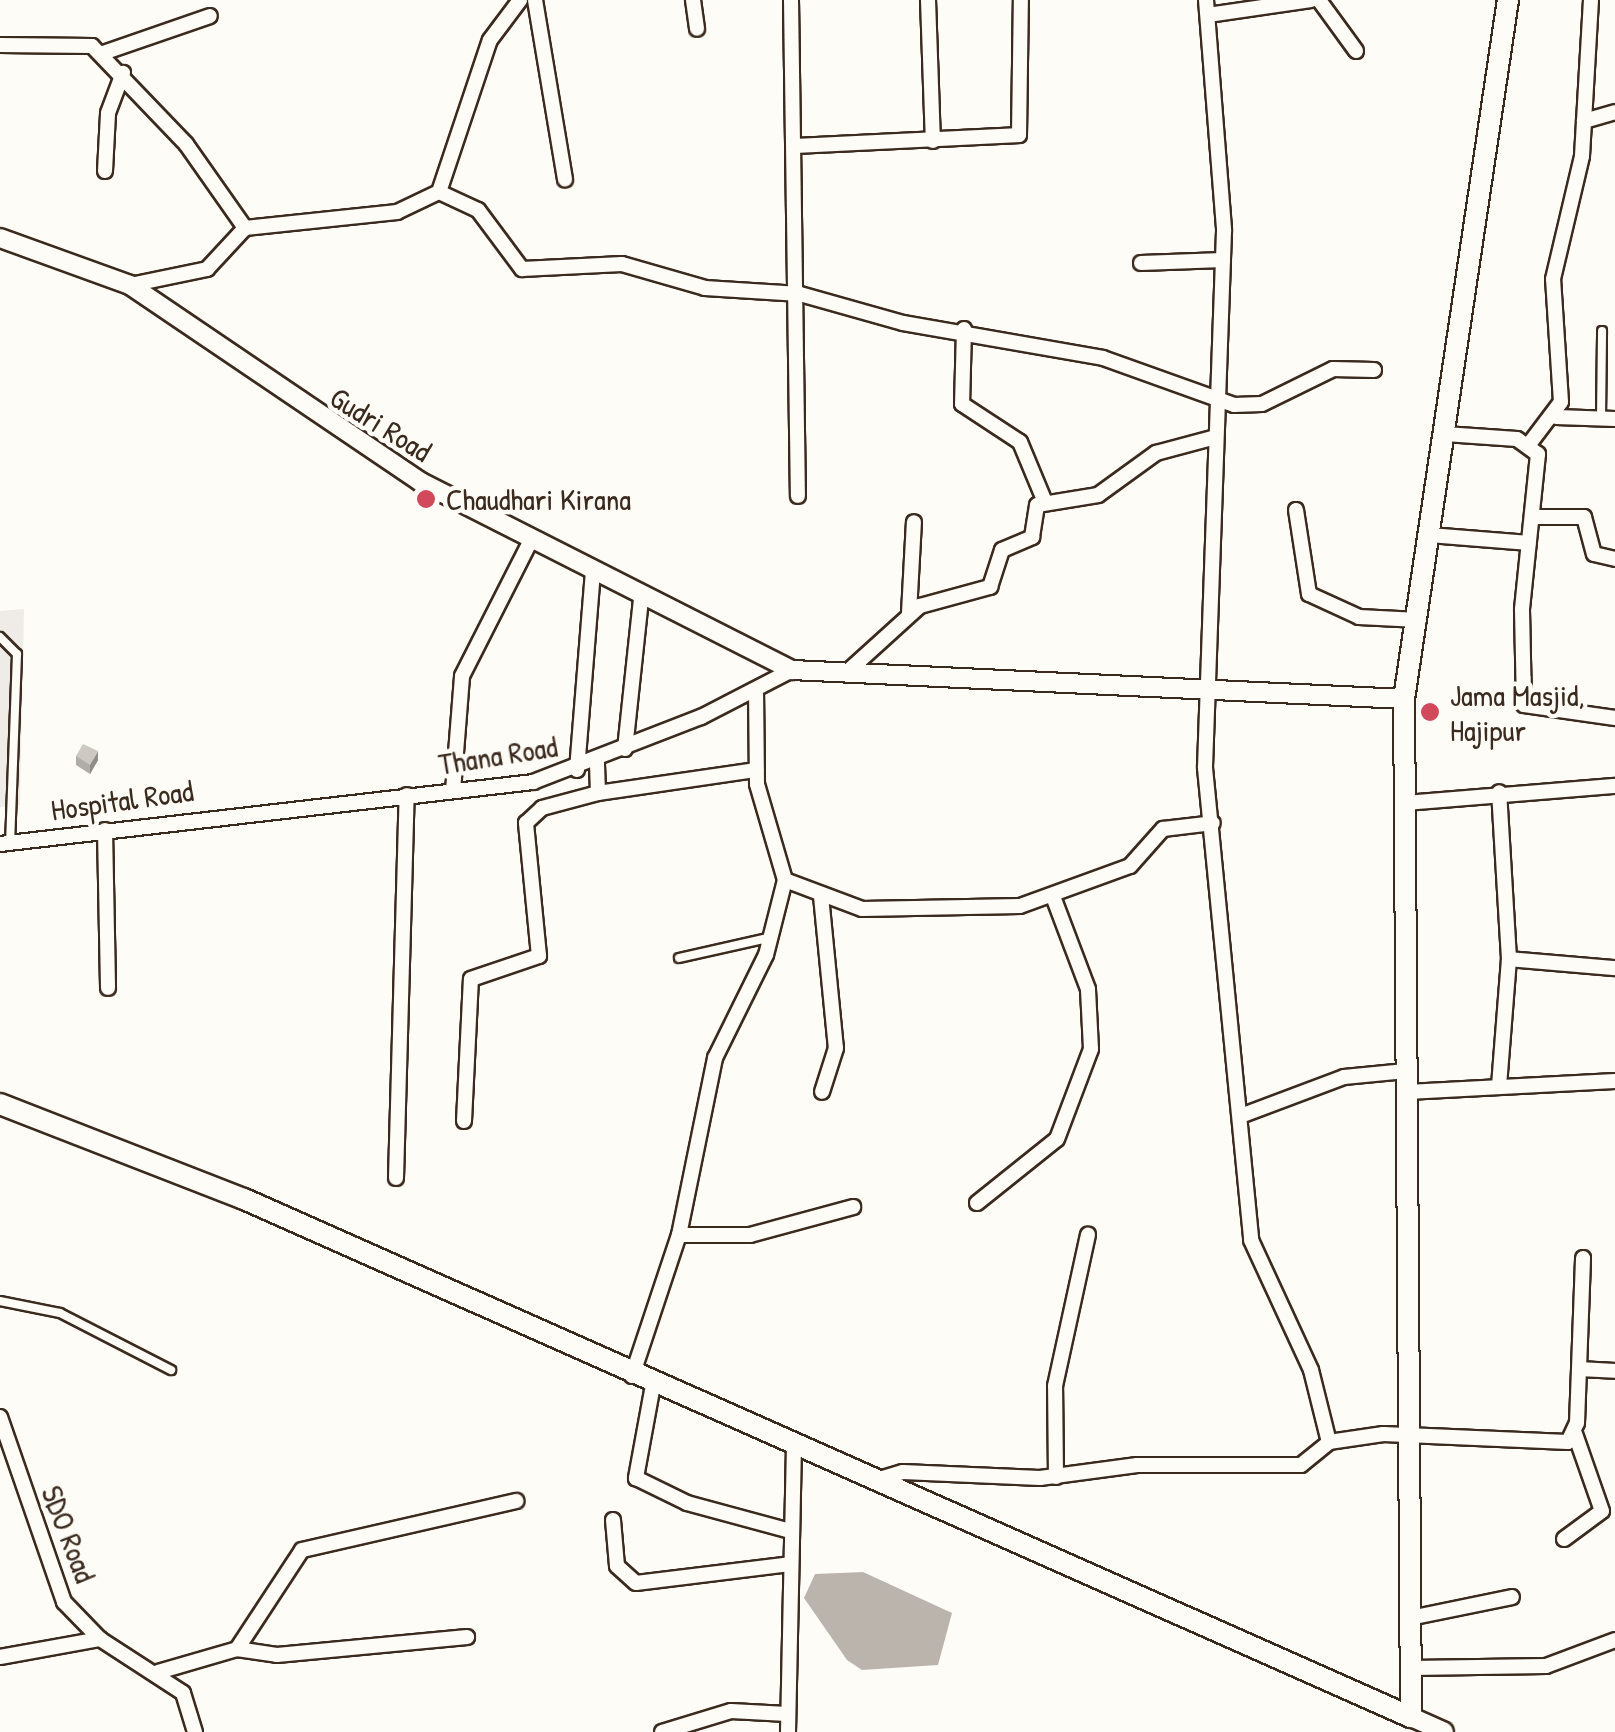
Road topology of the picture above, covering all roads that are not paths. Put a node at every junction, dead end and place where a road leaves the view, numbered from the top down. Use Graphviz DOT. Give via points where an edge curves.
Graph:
graph roads {
  1 [pos="520,0"];
  2 [pos="535,0"];
  3 [pos="692,0"];
  4 [pos="791,0"];
  5 [pos="928,0"];
  6 [pos="1021,0"];
  7 [pos="1311,0"];
  8 [pos="1319,0"];
  9 [pos="1508,0"];
  10 [pos="1591,0"];
  11 [pos="1207,8"];
  12 [pos="210,16"];
  13 [pos="697,29"];
  14 [pos="0,45"];
  15 [pos="1356,51"];
  16 [pos="102,53"];
  17 [pos="123,73"];
  18 [pos="1615,112"];
  19 [pos="1584,121"];
  20 [pos="934,141"];
  21 [pos="796,146"];
  22 [pos="104,171"];
  23 [pos="565,180"];
  24 [pos="439,192"];
  25 [pos="245,228"];
  26 [pos="0,238"];
  27 [pos="1223,260"];
  28 [pos="1140,262"];
  29 [pos="130,285"];
  30 [pos="800,294"];
  31 [pos="964,329"];
  32 [pos="1602,331"];
  33 [pos="1374,370"];
  34 [pos="1212,400"];
  35 [pos="1556,417"];
  36 [pos="1608,418"];
  37 [pos="1444,434"];
  38 [pos="1212,438"];
  39 [pos="1530,443"];
  40 [pos="798,496"];
  41 [pos="1045,502"];
  42 [pos="1296,510"];
  43 [pos="1534,517"];
  44 [pos="914,522"];
  45 [pos="1430,535"];
  46 [pos="530,540"];
  47 [pos="1529,543"];
  48 [pos="1615,559"];
  49 [pos="594,574"];
  50 [pos="642,599"];
  51 [pos="909,613"];
  52 [pos="1419,620"];
  53 [pos="0,637"];
  54 [pos="792,670"];
  55 [pos="846,672"];
  56 [pos="756,690"];
  57 [pos="1207,693"];
  58 [pos="1404,699"];
  59 [pos="1615,718"];
  60 [pos="626,749"];
  61 [pos="597,762"];
  62 [pos="577,770"];
  63 [pos="756,770"];
  64 [pos="1615,786"];
  65 [pos="453,791"];
  66 [pos="1499,792"];
  67 [pos="598,793"];
  68 [pos="408,796"];
  69 [pos="1406,803"];
  70 [pos="250,811"];
  71 [pos="1212,823"];
  72 [pos="105,830"];
  73 [pos="5,843"];
  74 [pos="785,880"];
  75 [pos="821,896"];
  76 [pos="1054,899"];
  77 [pos="772,936"];
  78 [pos="678,958"];
  79 [pos="1509,958"];
  80 [pos="1615,968"];
  81 [pos="108,988"];
  82 [pos="1615,1081"];
  83 [pos="1406,1082"];
  84 [pos="1499,1086"];
  85 [pos="822,1092"];
  86 [pos="0,1104"];
  87 [pos="1243,1115"];
  88 [pos="464,1122"];
  89 [pos="396,1178"];
  90 [pos="977,1203"];
  91 [pos="853,1207"];
  92 [pos="679,1235"];
  93 [pos="1088,1235"];
  94 [pos="1582,1258"];
  95 [pos="0,1301"];
  96 [pos="1579,1369"];
  97 [pos="171,1370"];
  98 [pos="1615,1371"];
  99 [pos="632,1376"];
  100 [pos="653,1385"];
  101 [pos="0,1416"];
  102 [pos="1575,1434"];
  103 [pos="1410,1435"];
  104 [pos="1329,1442"];
  105 [pos="794,1448"];
  106 [pos="1056,1477"];
  107 [pos="873,1482"];
  108 [pos="516,1501"];
  109 [pos="613,1520"];
  110 [pos="791,1531"];
  111 [pos="1564,1539"];
  112 [pos="790,1564"];
  113 [pos="1512,1597"];
  114 [pos="1410,1618"];
  115 [pos="467,1637"];
  116 [pos="100,1638"];
  117 [pos="1615,1640"];
  118 [pos="238,1649"];
  119 [pos="0,1657"];
  120 [pos="1410,1668"];
  121 [pos="158,1672"];
  122 [pos="787,1714"];
  123 [pos="1411,1724"];
  124 [pos="195,1732"];
  125 [pos="662,1732"];
  126 [pos="788,1732"];
  127 [pos="1444,1732"];
  1 -- 24 [label="street" via="490,40"];
  2 -- 23 [label="street"];
  3 -- 13 [label="street"];
  4 -- 21 [label="street"];
  5 -- 20 [label="street"];
  6 -- 20 [label="street" via="1019,135"];
  7 -- 11 [label="street"];
  8 -- 15 [label="street"];
  9 -- 37 [label="main road"];
  10 -- 19 [label="street"];
  11 -- 27 [label="street"];
  12 -- 16 [label="street"];
  14 -- 16 [label="street" via="79,40"];
  16 -- 17 [label="street"];
  17 -- 22 [label="street" via="108,113"];
  17 -- 25 [label="street"];
  18 -- 19 [label="street"];
  19 -- 35 [label="street" via="1553,279"];
  20 -- 21 [label="street"];
  21 -- 30 [label="street"];
  24 -- 25 [label="street" via="396,212"];
  24 -- 30 [label="street" via="478,210 522,269 622,264 705,288"];
  25 -- 29 [label="street" via="207,269"];
  26 -- 29 [label="street, Gudri Road"];
  27 -- 28 [label="street"];
  27 -- 34 [label="street"];
  29 -- 46 [label="street, Gudri Road" via="320,419"];
  30 -- 31 [label="street" via="903,324"];
  30 -- 40 [label="street"];
  31 -- 34 [label="street" via="1103,358"];
  31 -- 41 [label="street" via="962,404 1020,442"];
  32 -- 36 [label="lane"];
  33 -- 34 [label="street" via="1333,369 1262,404"];
  34 -- 38 [label="street"];
  35 -- 36 [label="street"];
  35 -- 39 [label="street"];
  37 -- 39 [label="street"];
  37 -- 45 [label="main road"];
  38 -- 41 [label="street" via="1156,453 1098,495"];
  38 -- 57 [label="street"];
  39 -- 43 [label="street" via="1540,468"];
  41 -- 51 [label="street" via="1032,536 1002,550 990,586"];
  42 -- 52 [label="street" via="1309,594 1359,617"];
  43 -- 47 [label="street"];
  43 -- 48 [label="street" via="1584,517 1594,554"];
  44 -- 51 [label="street"];
  45 -- 47 [label="street"];
  45 -- 52 [label="main road"];
  46 -- 49 [label="street, Gudri Road"];
  46 -- 65 [label="street" via="462,676"];
  47 -- 59 [label="street" via="1524,705"];
  49 -- 50 [label="street, Gudri Road"];
  49 -- 62 [label="street"];
  50 -- 54 [label="street, Gudri Road" via="740,651"];
  50 -- 60 [label="street"];
  51 -- 55 [label="street"];
  52 -- 58 [label="main road"];
  53 -- 73 [label="lane" via="17,654"];
  54 -- 55 [label="street, Gudri Road"];
  54 -- 56 [label="street, Thana Road"];
  55 -- 57 [label="street, Gudri Road"];
  56 -- 60 [label="street, Thana Road"];
  56 -- 63 [label="street"];
  57 -- 58 [label="street, Gudri Road"];
  57 -- 71 [label="street"];
  58 -- 69 [label="main road"];
  60 -- 61 [label="street, Thana Road"];
  61 -- 62 [label="street, Thana Road"];
  61 -- 67 [label="street"];
  62 -- 65 [label="street, Thana Road"];
  63 -- 67 [label="street"];
  63 -- 74 [label="street"];
  64 -- 66 [label="street"];
  65 -- 68 [label="street, Thana Road"];
  66 -- 69 [label="street"];
  66 -- 79 [label="street"];
  67 -- 88 [label="street" via="542,808 526,823 540,956 471,979"];
  68 -- 70 [label="street, Thana Road"];
  68 -- 89 [label="street"];
  69 -- 83 [label="main road"];
  70 -- 72 [label="street, Hospital Road"];
  71 -- 76 [label="street" via="1164,829 1140,861"];
  71 -- 87 [label="street"];
  72 -- 73 [label="street, Hospital Road"];
  72 -- 81 [label="street"];
  74 -- 75 [label="street"];
  74 -- 77 [label="street"];
  75 -- 76 [label="street" via="878,911"];
  75 -- 85 [label="street" via="836,1048"];
  76 -- 90 [label="street" via="1088,989 1092,1049 1056,1139"];
  77 -- 78 [label="lane"];
  77 -- 92 [label="street" via="716,1058"];
  79 -- 80 [label="street"];
  79 -- 84 [label="street"];
  82 -- 84 [label="street"];
  83 -- 84 [label="street"];
  83 -- 87 [label="street" via="1344,1077"];
  83 -- 103 [label="main road"];
  86 -- 99 [label="main road" via="244,1199"];
  87 -- 104 [label="street" via="1257,1265 1311,1370"];
  91 -- 92 [label="street" via="750,1235"];
  92 -- 99 [label="street"];
  93 -- 106 [label="street" via="1055,1386"];
  94 -- 96 [label="street"];
  95 -- 97 [label="lane" via="60,1314"];
  96 -- 98 [label="street"];
  96 -- 102 [label="street"];
  99 -- 100 [label="main road"];
  100 -- 105 [label="main road"];
  100 -- 110 [label="street" via="636,1478 686,1503"];
  101 -- 116 [label="street, SDO Road" via="64,1602"];
  102 -- 103 [label="street" via="1558,1444"];
  102 -- 111 [label="street" via="1602,1510"];
  103 -- 104 [label="street"];
  103 -- 114 [label="main road"];
  104 -- 106 [label="street" via="1301,1465 1137,1465"];
  105 -- 107 [label="main road"];
  105 -- 110 [label="street"];
  106 -- 107 [label="street" via="903,1472"];
  107 -- 123 [label="main road"];
  108 -- 118 [label="street" via="302,1550"];
  109 -- 112 [label="street" via="617,1566 636,1583"];
  110 -- 112 [label="street"];
  112 -- 122 [label="street"];
  113 -- 114 [label="street"];
  114 -- 120 [label="main road"];
  115 -- 118 [label="street" via="277,1654"];
  116 -- 119 [label="street"];
  116 -- 121 [label="street, SDO Road"];
  117 -- 120 [label="street" via="1532,1668"];
  118 -- 121 [label="street"];
  120 -- 123 [label="main road"];
  121 -- 124 [label="street, SDO Road" via="183,1693"];
  122 -- 125 [label="street" via="730,1711"];
  122 -- 126 [label="street"];
  123 -- 127 [label="street"];
}
